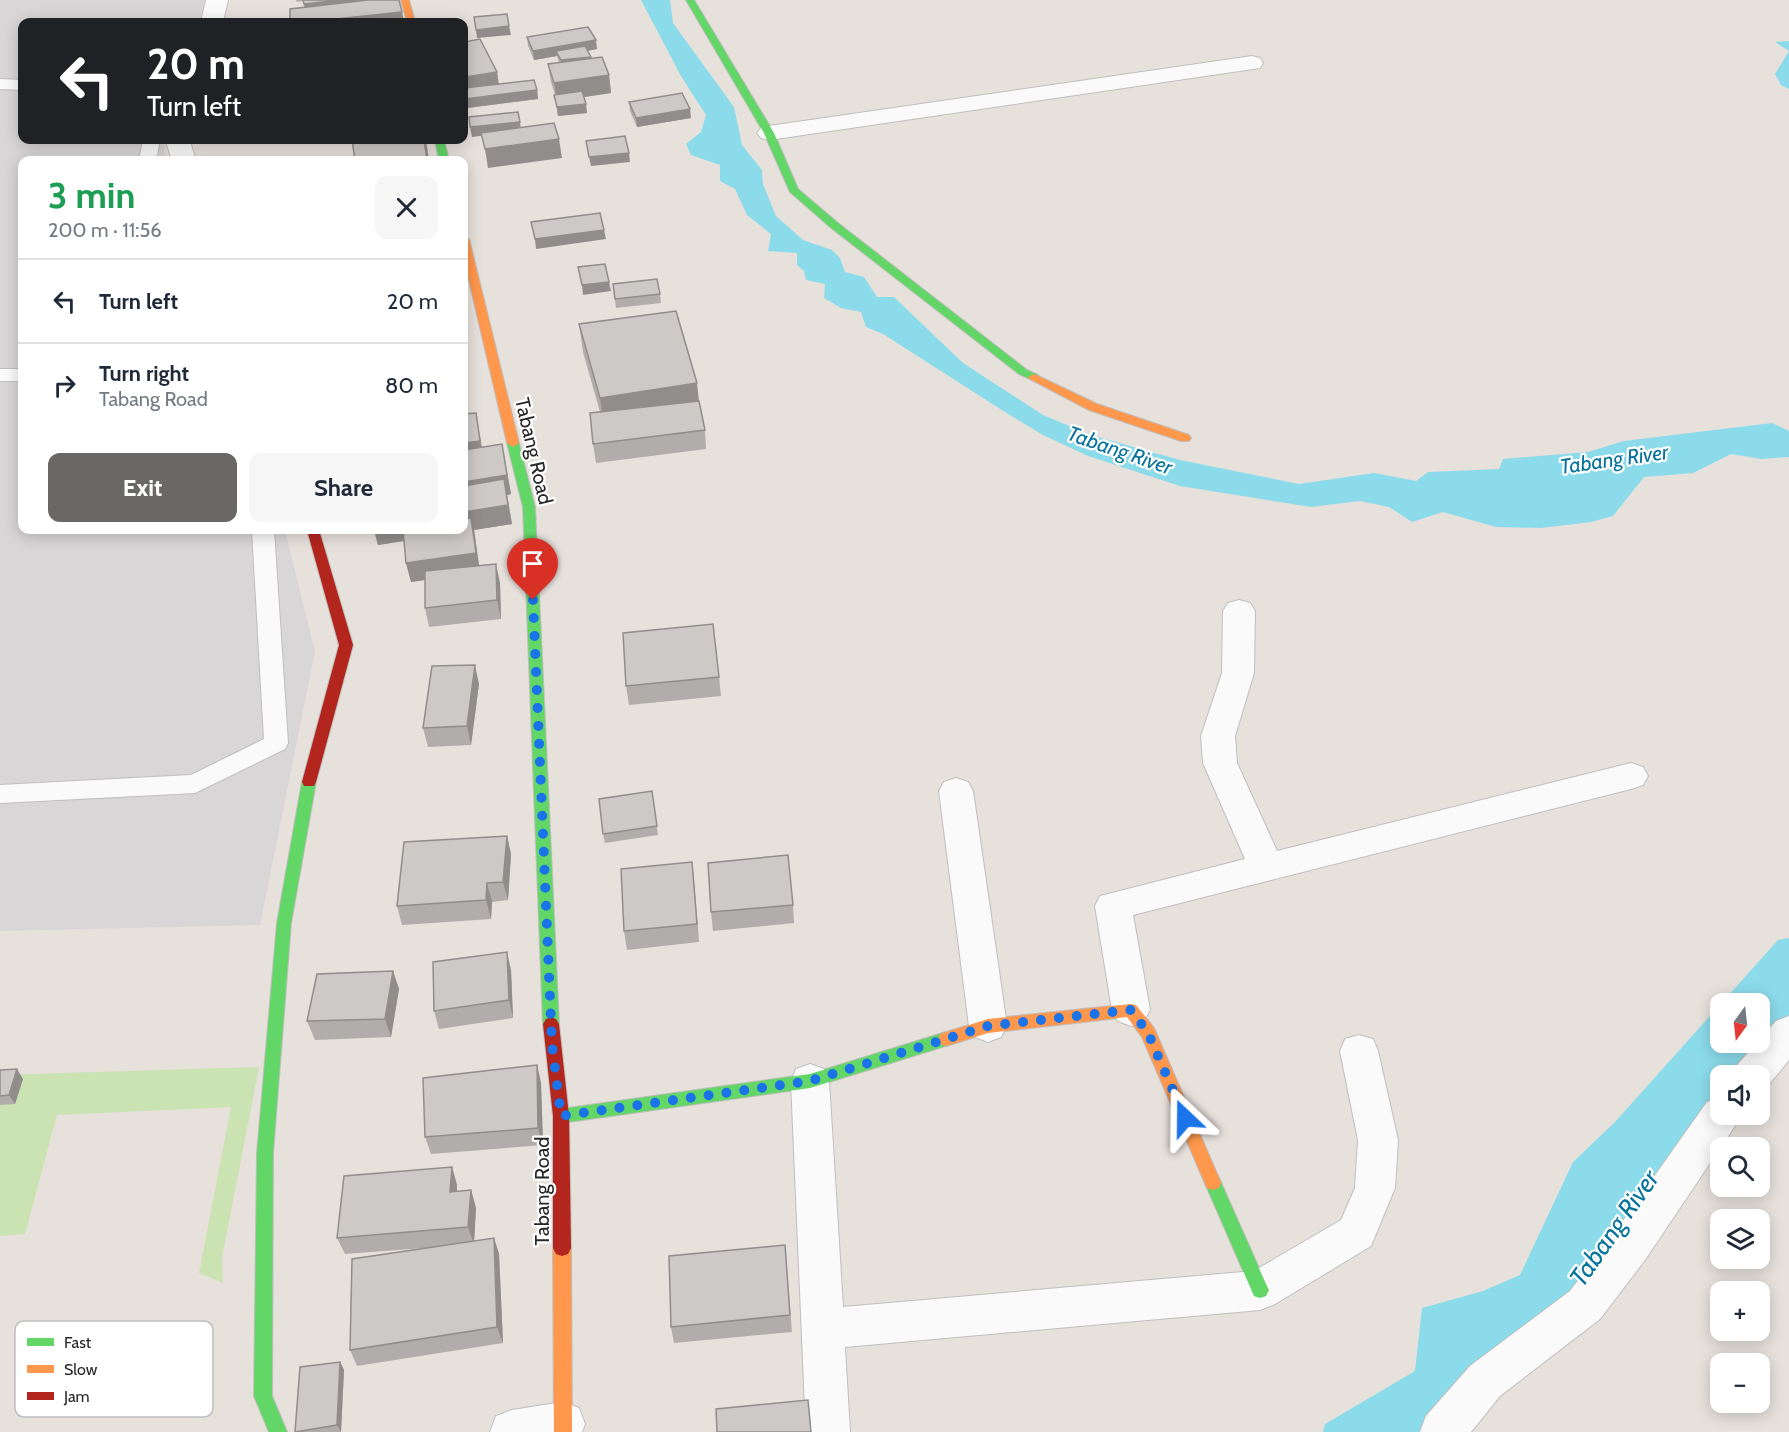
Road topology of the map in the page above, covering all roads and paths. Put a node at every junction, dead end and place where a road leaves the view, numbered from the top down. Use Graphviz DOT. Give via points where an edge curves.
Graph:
graph roads {
  1 [pos="217,0"];
  2 [pos="405,0"];
  3 [pos="690,0"];
  4 [pos="213,18"];
  5 [pos="410,18"];
  6 [pos="1252,63"];
  7 [pos="0,84"];
  8 [pos="18,85"];
  9 [pos="769,133"];
  10 [pos="468,255"];
  11 [pos="0,375"];
  12 [pos="18,375"];
  13 [pos="1185,438"];
  14 [pos="263,534"];
  15 [pos="314,534"];
  16 [pos="1239,611"];
  17 [pos="1631,776"];
  18 [pos="956,791"];
  19 [pos="0,794"];
  20 [pos="1266,867"];
  21 [pos="1131,1010"];
  22 [pos="988,1026"];
  23 [pos="1789,1032"];
  24 [pos="1359,1051"];
  25 [pos="1761,1065"];
  26 [pos="810,1081"];
  27 [pos="561,1116"];
  28 [pos="1713,1125"];
  29 [pos="1260,1290"];
  30 [pos="821,1329"];
  31 [pos="563,1428"];
  32 [pos="278,1432"];
  33 [pos="512,1432"];
  34 [pos="828,1432"];
  35 [pos="1442,1432"];
  1 -- 4 [label="street"];
  2 -- 5 [label="street"];
  3 -- 9 [label="street"];
  6 -- 9 [label="street"];
  7 -- 8 [label="lane"];
  9 -- 13 [label="street" via="794,190 1015,365 1093,407"];
  10 -- 27 [label="street, Tabang Road" via="529,507 552,1045"];
  11 -- 12 [label="lane"];
  14 -- 19 [label="lane" via="276,743 195,784"];
  15 -- 32 [label="street" via="346,645 312,768 283,935 265,1165 263,1396"];
  16 -- 20 [label="street" via="1238,672 1218,736 1220,763"];
  17 -- 20 [label="street"];
  18 -- 22 [label="street"];
  20 -- 21 [label="street" via="1113,906"];
  21 -- 22 [label="street"];
  21 -- 29 [label="street" via="1148,1033"];
  22 -- 26 [label="street"];
  23 -- 25 [label="street"];
  24 -- 29 [label="street" via="1378,1140 1375,1188 1356,1233"];
  26 -- 27 [label="street"];
  26 -- 30 [label="street"];
  27 -- 31 [label="street, Tabang Road"];
  28 -- 35 [label="street" via="1585,1305 1485,1381"];
  29 -- 30 [label="street"];
  30 -- 34 [label="street"];
  31 -- 33 [label="street"];
}
